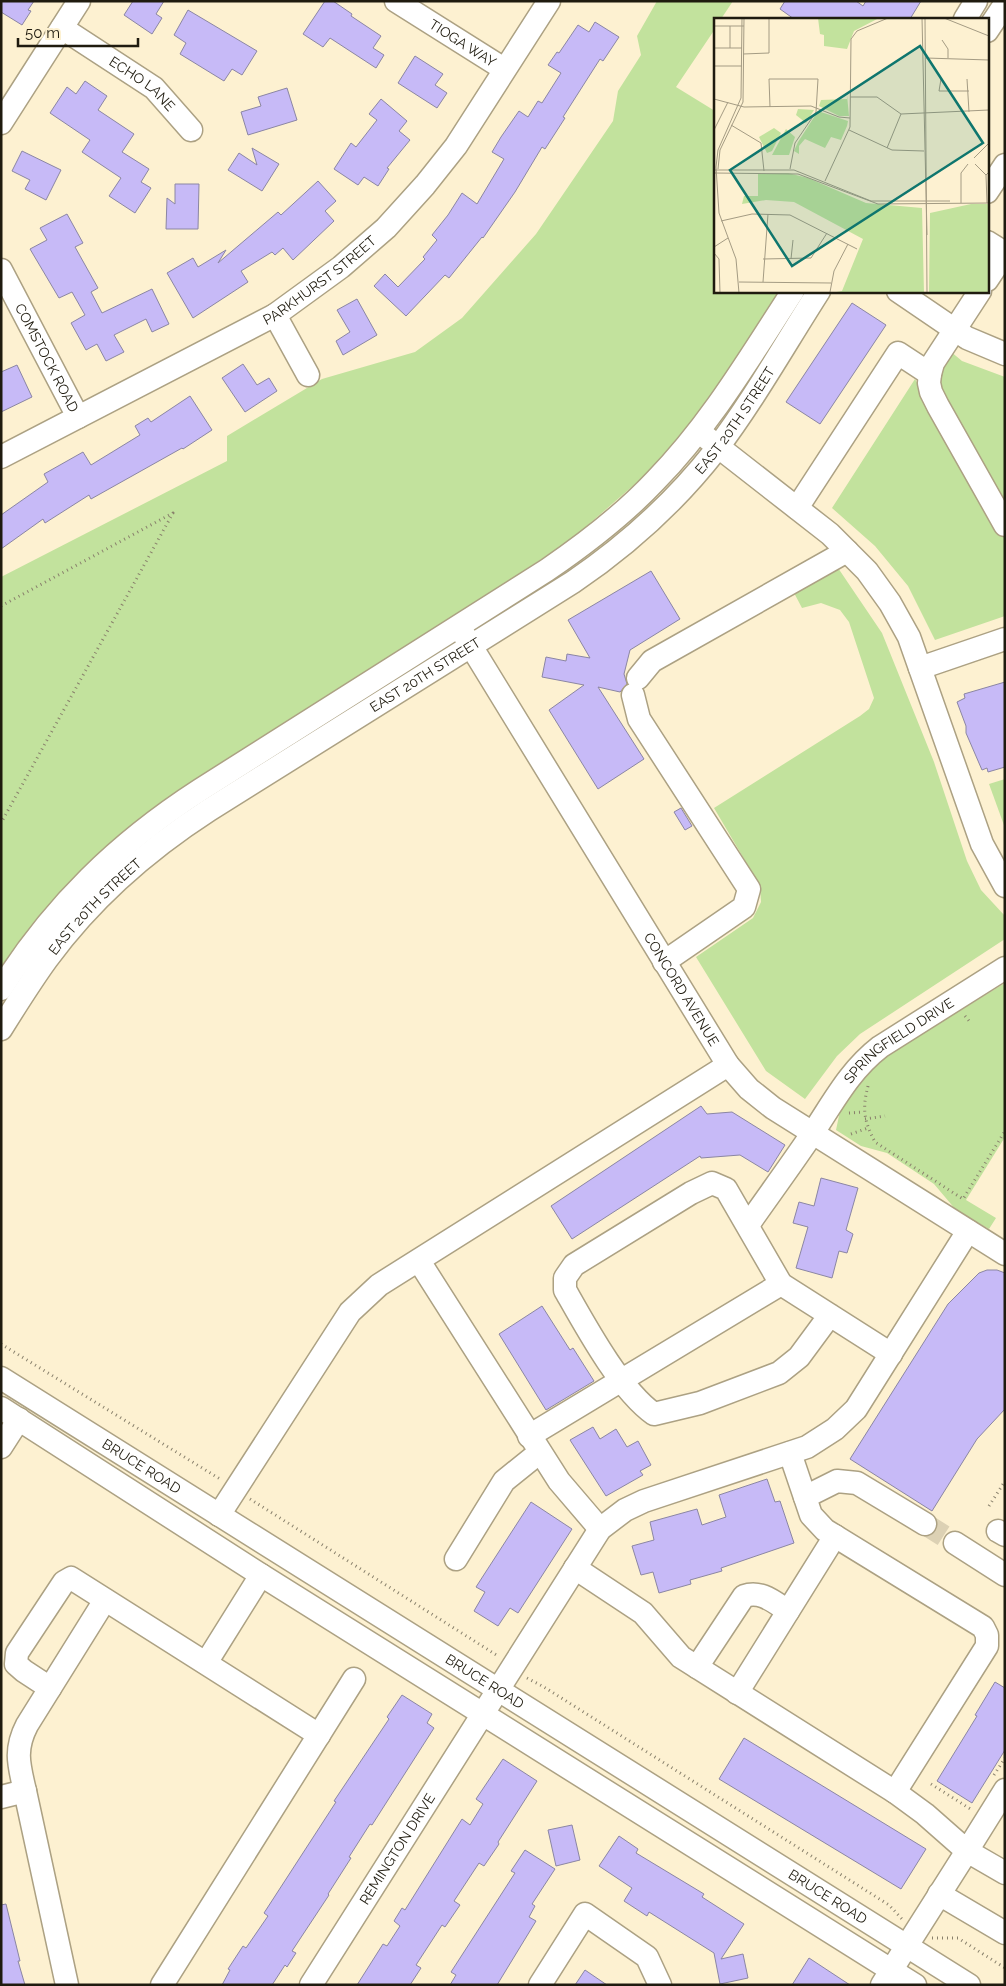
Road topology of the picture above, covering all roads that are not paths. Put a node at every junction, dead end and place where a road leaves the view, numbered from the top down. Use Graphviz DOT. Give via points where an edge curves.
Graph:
graph roads {
  1 [pos="79,1"];
  2 [pos="396,1"];
  3 [pos="549,1"];
  4 [pos="976,1"];
  5 [pos="1005,4"];
  6 [pos="966,18"];
  7 [pos="62,28"];
  8 [pos="988,30"];
  9 [pos="504,69"];
  10 [pos="1,123"];
  11 [pos="191,130"];
  12 [pos="1005,165"];
  13 [pos="988,190"];
  14 [pos="988,243"];
  15 [pos="1005,253"];
  16 [pos="1,270"];
  17 [pos="988,278"];
  18 [pos="792,292"];
  19 [pos="818,292"];
  20 [pos="899,292"];
  21 [pos="979,292"];
  22 [pos="276,315"];
  23 [pos="955,330"];
  24 [pos="1005,354"];
  25 [pos="930,374"];
  26 [pos="308,375"];
  27 [pos="78,417"];
  28 [pos="699,431"];
  29 [pos="718,446"];
  30 [pos="1,457"];
  31 [pos="797,508"];
  32 [pos="1005,525"];
  33 [pos="847,551"];
  34 [pos="459,627"];
  35 [pos="1005,639"];
  36 [pos="471,646"];
  37 [pos="920,668"];
  38 [pos="1005,886"];
  39 [pos="664,962"];
  40 [pos="1005,968"];
  41 [pos="1,989"];
  42 [pos="1,1029"];
  43 [pos="728,1066"];
  44 [pos="812,1133"];
  45 [pos="748,1225"];
  46 [pos="968,1231"];
  47 [pos="1005,1254"];
  48 [pos="419,1261"];
  49 [pos="781,1284"];
  50 [pos="830,1315"];
  51 [pos="891,1354"];
  52 [pos="1,1378"];
  53 [pos="621,1381"];
  54 [pos="10,1414"];
  55 [pos="534,1444"];
  56 [pos="1,1447"];
  57 [pos="790,1453"];
  58 [pos="805,1497"];
  59 [pos="220,1515"];
  60 [pos="925,1524"];
  61 [pos="600,1529"];
  62 [pos="835,1536"];
  63 [pos="955,1543"];
  64 [pos="456,1559"];
  65 [pos="575,1568"];
  66 [pos="262,1575"];
  67 [pos="1005,1575"];
  68 [pos="105,1600"];
  69 [pos="788,1611"];
  70 [pos="996,1640"];
  71 [pos="206,1663"];
  72 [pos="697,1667"];
  73 [pos="354,1679"];
  74 [pos="50,1688"];
  75 [pos="498,1690"];
  76 [pos="737,1693"];
  77 [pos="483,1713"];
  78 [pos="319,1735"];
  79 [pos="998,1785"];
  80 [pos="24,1792"];
  81 [pos="895,1792"];
  82 [pos="1,1797"];
  83 [pos="967,1851"];
  84 [pos="1005,1873"];
  85 [pos="939,1894"];
  86 [pos="1005,1933"];
  87 [pos="919,1938"];
  88 [pos="887,1977"];
  89 [pos="67,1985"];
  90 [pos="162,1985"];
  91 [pos="311,1985"];
  92 [pos="540,1985"];
  93 [pos="660,1985"];
  94 [pos="915,1985"];
  95 [pos="968,1985"];
  1 -- 7 [label="street"];
  2 -- 9 [label="street, TIOGA WAY"];
  3 -- 9 [label="street, PARKHURST STREET"];
  4 -- 6 [label="street"];
  5 -- 8 [label="street"];
  7 -- 10 [label="street"];
  7 -- 11 [label="street, ECHO LANE" via="154,88"];
  9 -- 22 [label="street, PARKHURST STREET" via="456,146 386,228 341,267"];
  12 -- 13 [label="street"];
  14 -- 15 [label="street"];
  15 -- 17 [label="street"];
  16 -- 27 [label="street, COMSTOCK ROAD"];
  18 -- 28 [label="street, EAST 20TH STREET"];
  19 -- 29 [label="street, EAST 20TH STREET"];
  20 -- 23 [label="street"];
  21 -- 23 [label="street"];
  22 -- 26 [label="street"];
  22 -- 27 [label="street, PARKHURST STREET"];
  23 -- 24 [label="street"];
  23 -- 25 [label="street" via="940,351"];
  25 -- 31 [label="street" via="898,352"];
  25 -- 32 [label="street" via="930,392"];
  27 -- 30 [label="street, PARKHURST STREET"];
  28 -- 29 [label="street"];
  28 -- 34 [label="street, EAST 20TH STREET" via="655,482 602,529 547,570"];
  29 -- 31 [label="street"];
  29 -- 36 [label="street, EAST 20TH STREET" via="666,506 612,554"];
  31 -- 33 [label="street"];
  33 -- 37 [label="street" via="867,571 890,603"];
  33 -- 39 [label="street" via="652,661 636,686 639,720 749,889 744,907"];
  34 -- 36 [label="street, CONCORD AVENUE"];
  34 -- 41 [label="street, EAST 20TH STREET" via="147,826 78,889 47,924"];
  35 -- 37 [label="street"];
  36 -- 39 [label="street, CONCORD AVENUE"];
  36 -- 42 [label="street, EAST 20TH STREET" via="209,810 152,850 104,892 60,941"];
  37 -- 38 [label="street" via="982,844"];
  39 -- 43 [label="street, CONCORD AVENUE"];
  40 -- 44 [label="street, SPRINGFIELD DRIVE" via="871,1054 848,1078"];
  43 -- 44 [label="street, CONCORD AVENUE" via="772,1108"];
  43 -- 48 [label="street"];
  44 -- 45 [label="street, SPRINGFIELD DRIVE"];
  44 -- 46 [label="street, CONCORD AVENUE"];
  45 -- 49 [label="street"];
  45 -- 53 [label="street" via="726,1189 712,1182 574,1265 565,1278 565,1290"];
  46 -- 47 [label="street, CONCORD AVENUE"];
  46 -- 51 [label="street"];
  48 -- 55 [label="street"];
  48 -- 59 [label="street" via="379,1285 350,1312"];
  49 -- 50 [label="street"];
  49 -- 53 [label="street"];
  50 -- 51 [label="street"];
  50 -- 53 [label="street" via="799,1357 779,1373 700,1403 654,1414"];
  51 -- 57 [label="street" via="856,1409 835,1429 807,1447"];
  52 -- 59 [label="street, BRUCE ROAD"];
  53 -- 55 [label="street"];
  54 -- 56 [label="street"];
  54 -- 66 [label="street, BRUCE ROAD"];
  55 -- 61 [label="street" via="558,1481"];
  55 -- 64 [label="street" via="504,1481"];
  57 -- 58 [label="street"];
  57 -- 61 [label="street" via="644,1501 625,1510"];
  58 -- 60 [label="street" via="837,1481 856,1483"];
  58 -- 62 [label="street" via="811,1515"];
  59 -- 75 [label="street, BRUCE ROAD"];
  61 -- 65 [label="street, REMINGTON DRIVE"];
  62 -- 69 [label="street"];
  62 -- 70 [label="street" via="983,1628"];
  63 -- 67 [label="street"];
  65 -- 72 [label="street" via="638,1609 681,1657"];
  65 -- 75 [label="street, REMINGTON DRIVE"];
  66 -- 71 [label="street"];
  66 -- 77 [label="street, BRUCE ROAD"];
  68 -- 71 [label="street"];
  68 -- 74 [label="street"];
  68 -- 74 [label="street" via="72,1578 64,1582 18,1653 16,1664"];
  69 -- 72 [label="street" via="760,1594 744,1596"];
  69 -- 76 [label="street"];
  70 -- 81 [label="street" via="988,1646"];
  71 -- 78 [label="street"];
  72 -- 76 [label="street"];
  73 -- 78 [label="street"];
  74 -- 80 [label="street" via="20,1742 18,1760"];
  75 -- 77 [label="street, REMINGTON DRIVE"];
  75 -- 87 [label="street, BRUCE ROAD"];
  76 -- 81 [label="street"];
  77 -- 88 [label="street, BRUCE ROAD"];
  77 -- 91 [label="street, REMINGTON DRIVE"];
  78 -- 90 [label="street"];
  79 -- 83 [label="street"];
  80 -- 82 [label="street"];
  80 -- 89 [label="street"];
  81 -- 83 [label="street"];
  83 -- 84 [label="street"];
  83 -- 85 [label="street"];
  85 -- 86 [label="street"];
  85 -- 87 [label="street"];
  87 -- 88 [label="street"];
  87 -- 95 [label="street, BRUCE ROAD"];
  88 -- 94 [label="street, BRUCE ROAD"];
  92 -- 93 [label="street" via="585,1914 647,1957"];
}
